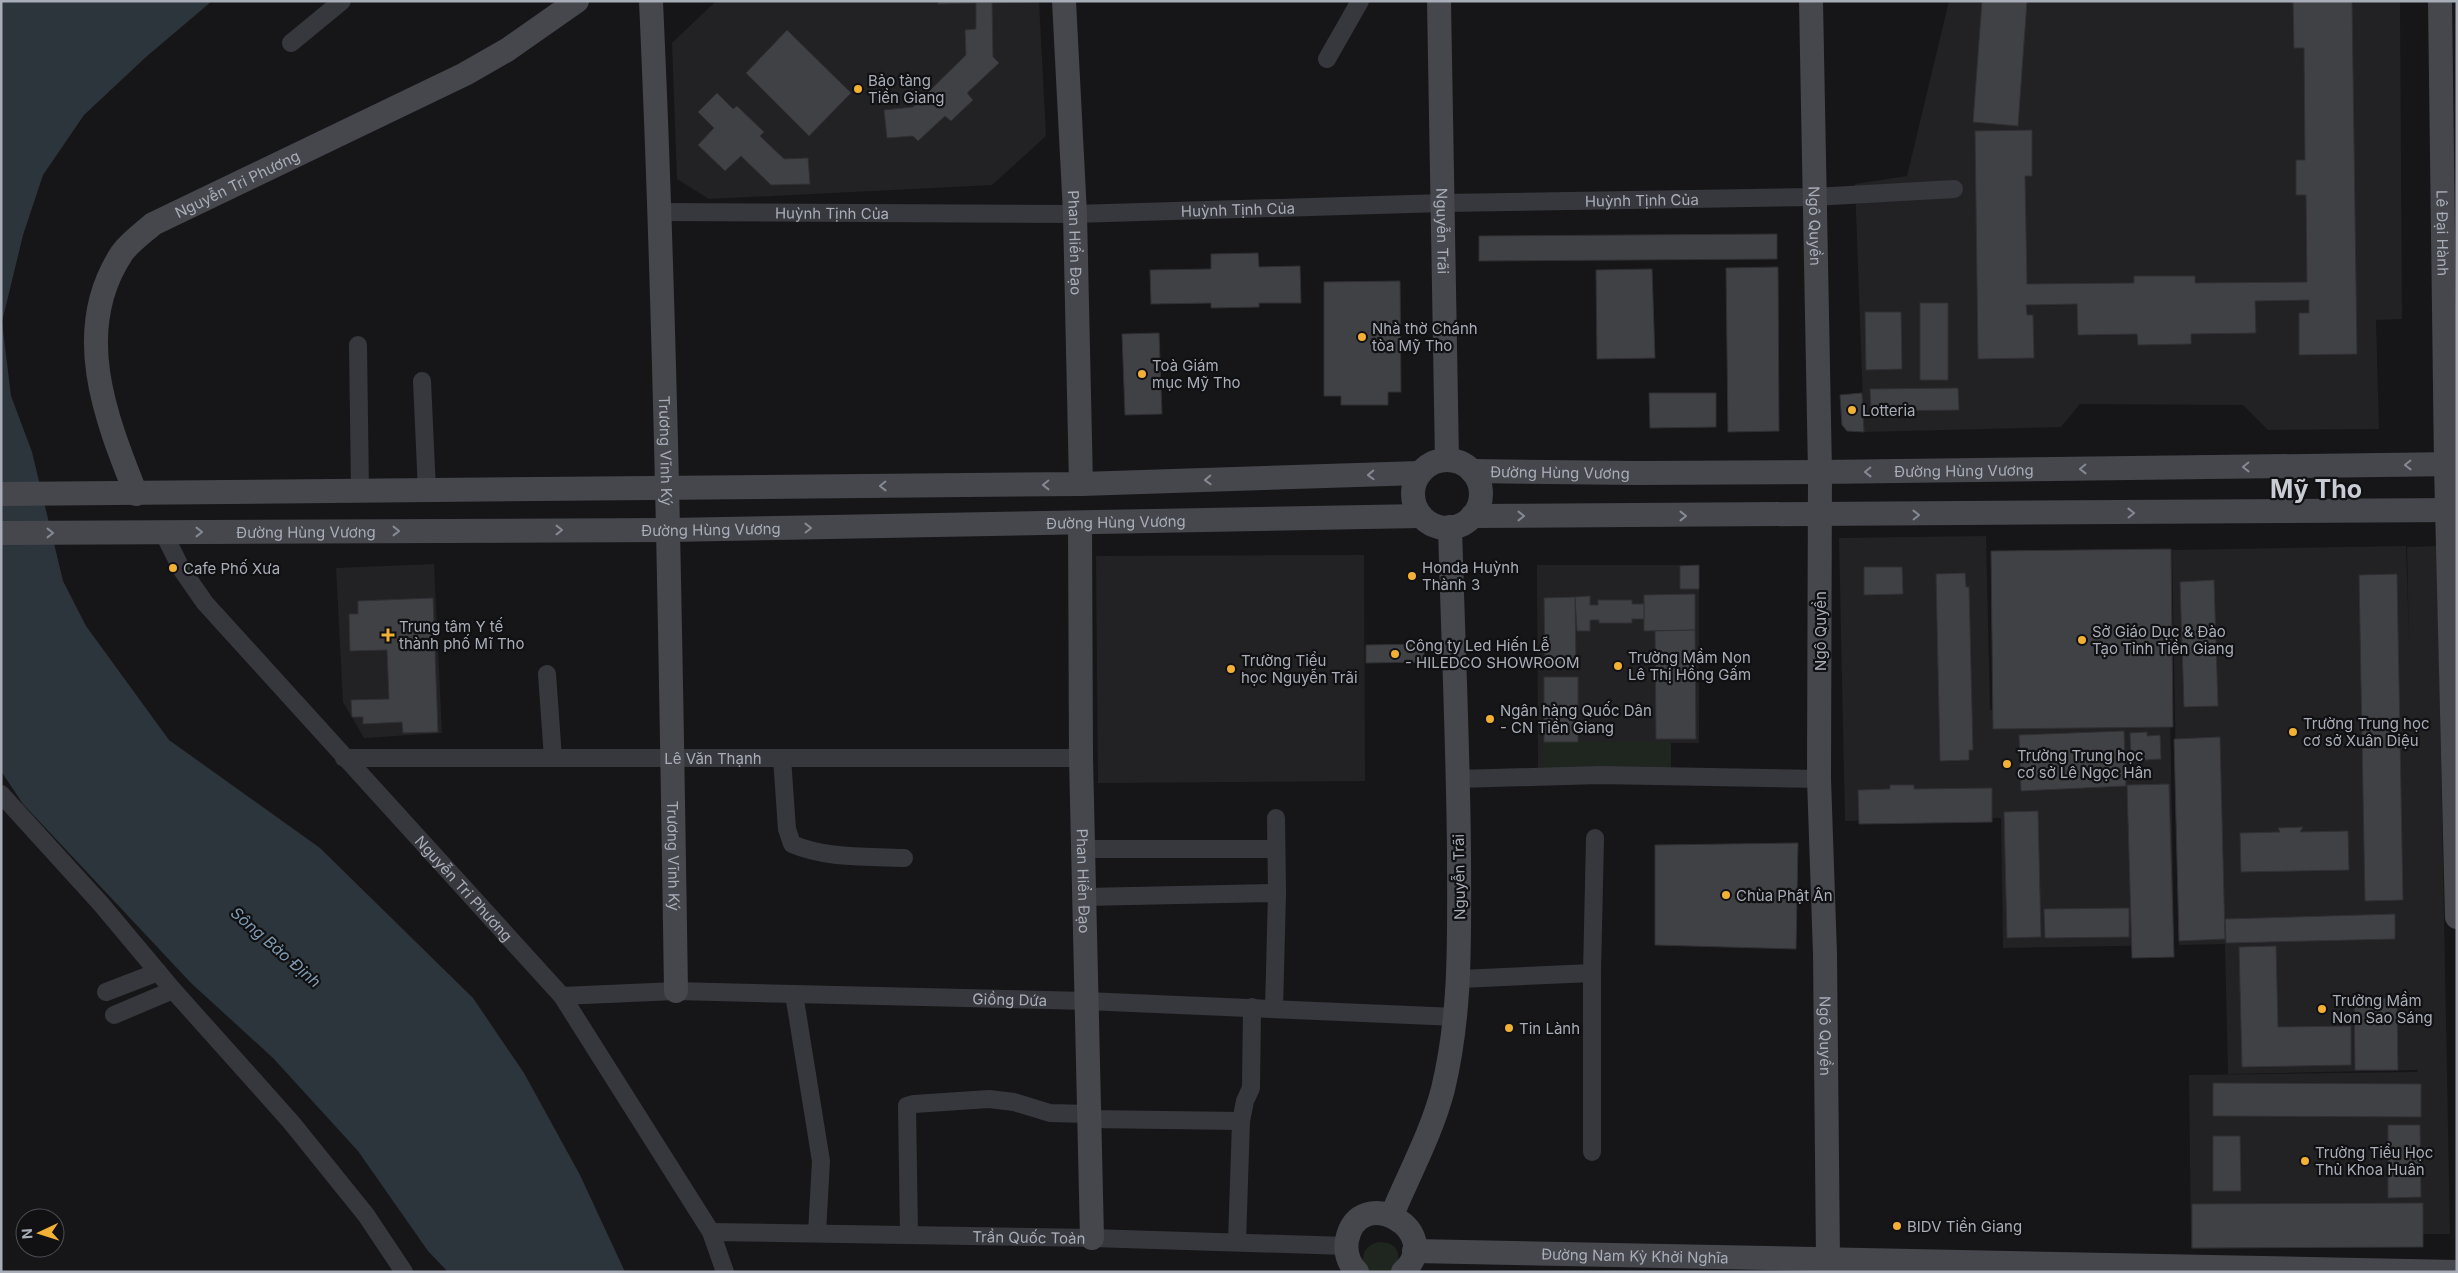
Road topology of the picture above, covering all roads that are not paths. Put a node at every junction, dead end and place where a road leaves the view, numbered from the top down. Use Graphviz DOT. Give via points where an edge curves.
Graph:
graph roads {
  1 [pos="342,1"];
  2 [pos="576,1"];
  3 [pos="651,1"];
  4 [pos="1064,1"];
  5 [pos="1360,1"];
  6 [pos="1439,1"];
  7 [pos="1811,1"];
  8 [pos="2440,1"];
  9 [pos="291,43"];
  10 [pos="2449,55"];
  11 [pos="1327,59"];
  12 [pos="1954,189"];
  13 [pos="1814,197"];
  14 [pos="1443,203"];
  15 [pos="660,212"];
  16 [pos="1075,214"];
  17 [pos="358,346"];
  18 [pos="422,381"];
  19 [pos="1447,460"];
  20 [pos="2451,464"];
  21 [pos="1472,471"];
  22 [pos="1820,472"];
  23 [pos="1420,473"];
  24 [pos="1081,484"];
  25 [pos="668,489"];
  26 [pos="360,491"];
  27 [pos="427,491"];
  28 [pos="1,494"];
  29 [pos="136,494"];
  30 [pos="2452,510"];
  31 [pos="1421,516"];
  32 [pos="1472,516"];
  33 [pos="1820,516"];
  34 [pos="1080,523"];
  35 [pos="1450,528"];
  36 [pos="669,530"];
  37 [pos="163,532"];
  38 [pos="1,533"];
  39 [pos="547,674"];
  40 [pos="344,758"];
  41 [pos="553,758"];
  42 [pos="672,758"];
  43 [pos="782,758"];
  44 [pos="1081,758"];
  45 [pos="1458,779"];
  46 [pos="1819,779"];
  47 [pos="2455,787"];
  48 [pos="1,794"];
  49 [pos="1276,818"];
  50 [pos="1596,838"];
  51 [pos="1084,849"];
  52 [pos="1276,849"];
  53 [pos="904,858"];
  54 [pos="2456,875"];
  55 [pos="1277,894"];
  56 [pos="1085,897"];
  57 [pos="2457,917"];
  58 [pos="158,972"];
  59 [pos="1592,973"];
  60 [pos="1460,979"];
  61 [pos="173,990"];
  62 [pos="106,992"];
  63 [pos="676,992"];
  64 [pos="794,994"];
  65 [pos="562,996"];
  66 [pos="1086,1001"];
  67 [pos="1252,1008"];
  68 [pos="1274,1009"];
  69 [pos="114,1015"];
  70 [pos="1456,1017"];
  71 [pos="1089,1117"];
  72 [pos="1241,1122"];
  73 [pos="1592,1152"];
  74 [pos="1392,1215"];
  75 [pos="711,1232"];
  76 [pos="817,1233"];
  77 [pos="909,1235"];
  78 [pos="1092,1238"];
  79 [pos="1237,1242"];
  80 [pos="1346,1246"];
  81 [pos="1414,1251"];
  82 [pos="1828,1261"];
  83 [pos="404,1272"];
  84 [pos="725,1272"];
  85 [pos="1357,1272"];
  86 [pos="1403,1272"];
  87 [pos="2457,1272"];
  1 -- 9 [label="street"];
  2 -- 29 [label="main road, Nguyễn Tri Phương" via="507,50 465,74 153,224 124,252 100,299 96,364 110,424"];
  3 -- 15 [label="main road, Trương Vĩnh Ký"];
  4 -- 16 [label="main road, Phan Hiển Đạo"];
  5 -- 11 [label="street"];
  6 -- 14 [label="main road, Nguyễn Trãi"];
  7 -- 13 [label="main road, Ngô Quyền"];
  8 -- 10 [label="main road, Lê Đại Hành"];
  10 -- 20 [label="main road, Lê Đại Hành"];
  12 -- 13 [label="street, Huỳnh Tịnh Của"];
  13 -- 14 [label="street, Huỳnh Tịnh Của"];
  13 -- 22 [label="main road, Ngô Quyền"];
  14 -- 16 [label="street, Huỳnh Tịnh Của"];
  14 -- 19 [label="main road, Nguyễn Trãi"];
  15 -- 16 [label="street, Huỳnh Tịnh Của"];
  15 -- 25 [label="main road, Trương Vĩnh Ký"];
  16 -- 24 [label="main road, Phan Hiển Đạo"];
  17 -- 26 [label="street"];
  18 -- 27 [label="street"];
  19 -- 21 [label="main road" via="1465,465"];
  19 -- 23 [label="main road" via="1427,466"];
  20 -- 22 [label="main road, Đường Hùng Vương, one-way"];
  20 -- 30 [label="main road, Lê Đại Hành"];
  21 -- 22 [label="main road, Đường Hùng Vương"];
  21 -- 32 [label="main road" via="1481,494 1479,507"];
  22 -- 33 [label="main road, Ngô Quyền"];
  23 -- 24 [label="main road, one-way"];
  23 -- 31 [label="main road" via="1414,484 1413,496 1414,506"];
  24 -- 25 [label="main road, one-way"];
  25 -- 27 [label="main road"];
  25 -- 36 [label="main road, Trương Vĩnh Ký"];
  26 -- 27 [label="main road"];
  26 -- 29 [label="main road"];
  28 -- 29 [label="main road"];
  33 -- 30 [label="main road, one-way"];
  30 -- 47 [label="main road"];
  31 -- 34 [label="main road, Đường Hùng Vương"];
  31 -- 35 [label="main road" via="1430,523"];
  32 -- 33 [label="main road, one-way"];
  32 -- 35 [label="main road"];
  33 -- 46 [label="main road, Ngô Quyền"];
  36 -- 34 [label="main road, Đường Hùng Vương, one-way"];
  34 -- 44 [label="main road, Phan Hiển Đạo"];
  35 -- 45 [label="main road, Nguyễn Trãi"];
  37 -- 36 [label="main road, Đường Hùng Vương, one-way"];
  36 -- 42 [label="main road, Trương Vĩnh Ký"];
  38 -- 37 [label="main road, Đường Hùng Vương, one-way"];
  37 -- 40 [label="street, Nguyễn Tri Phương" via="182,570 205,604"];
  39 -- 41 [label="street"];
  40 -- 41 [label="street, Lê Văn Thạnh"];
  40 -- 65 [label="street, Nguyễn Tri Phương"];
  41 -- 42 [label="street, Lê Văn Thạnh"];
  42 -- 43 [label="street, Lê Văn Thạnh"];
  42 -- 63 [label="main road, Trương Vĩnh Ký"];
  43 -- 44 [label="street, Lê Văn Thạnh"];
  43 -- 53 [label="street" via="787,829 792,844 833,855"];
  44 -- 51 [label="main road, Phan Hiển Đạo"];
  45 -- 46 [label="street" via="1600,775"];
  45 -- 60 [label="main road, Nguyễn Trãi"];
  46 -- 82 [label="main road, Ngô Quyền" via="1825,954"];
  47 -- 54 [label="main road"];
  48 -- 58 [label="street"];
  49 -- 52 [label="street"];
  50 -- 59 [label="street"];
  51 -- 52 [label="street"];
  51 -- 56 [label="main road, Phan Hiển Đạo"];
  52 -- 55 [label="street"];
  54 -- 57 [label="main road"];
  55 -- 56 [label="street"];
  55 -- 68 [label="street"];
  56 -- 66 [label="main road, Phan Hiển Đạo"];
  58 -- 61 [label="street"];
  58 -- 62 [label="street"];
  59 -- 60 [label="street"];
  59 -- 73 [label="street"];
  60 -- 70 [label="main road, Nguyễn Trãi"];
  61 -- 69 [label="street"];
  61 -- 83 [label="street" via="291,1122 366,1215"];
  63 -- 64 [label="street, Giồng Dứa"];
  63 -- 65 [label="street, Giồng Dứa"];
  64 -- 66 [label="street, Giồng Dứa"];
  64 -- 76 [label="street" via="820,1161"];
  65 -- 75 [label="street, Nguyễn Tri Phương"];
  66 -- 67 [label="street, Giồng Dứa"];
  66 -- 71 [label="main road, Phan Hiển Đạo"];
  67 -- 68 [label="street, Giồng Dứa"];
  67 -- 72 [label="street" via="1251,1088"];
  68 -- 70 [label="street, Giồng Dứa"];
  70 -- 74 [label="main road, Nguyễn Trãi" via="1443,1091"];
  71 -- 72 [label="street"];
  71 -- 77 [label="street" via="1050,1113 989,1099 907,1106"];
  71 -- 78 [label="main road, Phan Hiển Đạo"];
  72 -- 79 [label="street"];
  74 -- 80 [label="main road" via="1376,1214 1361,1219 1351,1230"];
  74 -- 81 [label="main road" via="1400,1219 1411,1233"];
  75 -- 76 [label="street, Trần Quốc Toản"];
  75 -- 84 [label="street, Nguyễn Tri Phương"];
  76 -- 77 [label="street, Trần Quốc Toản"];
  77 -- 78 [label="street, Trần Quốc Toản"];
  78 -- 79 [label="street, Trần Quốc Toản"];
  79 -- 80 [label="street, Trần Quốc Toản"];
  80 -- 85 [label="main road" via="1347,1257"];
  81 -- 82 [label="main road, Đường Nam Kỳ Khởi Nghĩa"];
  81 -- 86 [label="main road"];
  82 -- 87 [label="main road, Đường Nam Kỳ Khởi Nghĩa"];
}
